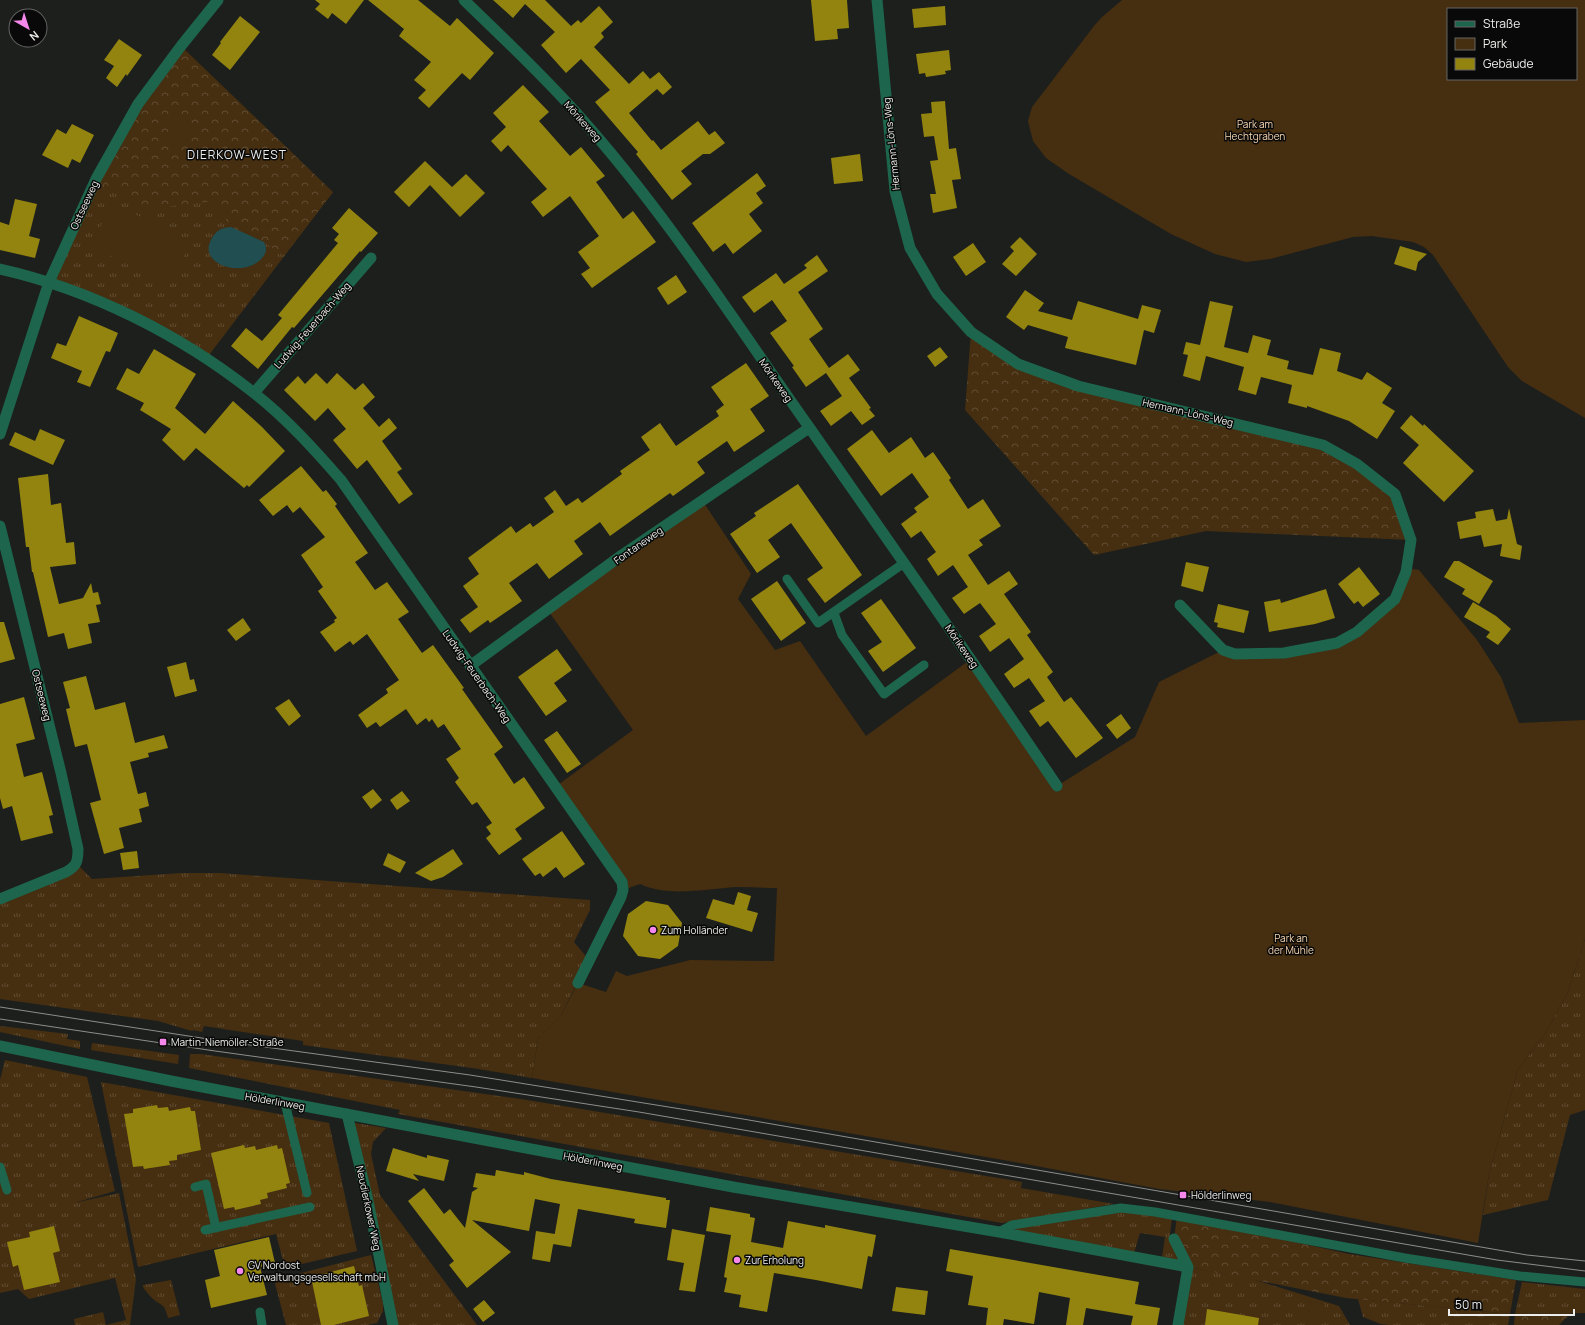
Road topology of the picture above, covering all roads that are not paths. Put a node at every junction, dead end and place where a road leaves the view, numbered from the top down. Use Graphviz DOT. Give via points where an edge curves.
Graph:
graph roads {
  1 [pos="218,0"];
  2 [pos="464,0"];
  3 [pos="877,0"];
  4 [pos="371,258"];
  5 [pos="0,269"];
  6 [pos="49,282"];
  7 [pos="254,393"];
  8 [pos="809,428"];
  9 [pos="0,434"];
  10 [pos="0,526"];
  11 [pos="904,563"];
  12 [pos="787,579"];
  13 [pos="1180,605"];
  14 [pos="834,612"];
  15 [pos="470,666"];
  16 [pos="924,666"];
  17 [pos="1057,786"];
  18 [pos="0,899"];
  19 [pos="578,983"];
  20 [pos="0,1046"];
  21 [pos="285,1102"];
  22 [pos="347,1114"];
  23 [pos="0,1167"];
  24 [pos="195,1187"];
  25 [pos="7,1190"];
  26 [pos="307,1193"];
  27 [pos="310,1207"];
  28 [pos="216,1228"];
  29 [pos="205,1230"];
  30 [pos="999,1232"];
  31 [pos="1174,1239"];
  32 [pos="1188,1267"];
  33 [pos="1585,1282"];
  34 [pos="260,1312"];
  35 [pos="262,1325"];
  36 [pos="393,1325"];
  37 [pos="1178,1325"];
  1 -- 6 [label="street, Ostseeweg" via="138,104 96,179"];
  2 -- 8 [label="street, Mörikeweg" via="579,116 634,182 688,254"];
  3 -- 13 [label="street, Hermann-Löns-Weg" via="895,191 910,248 937,294 971,332 1018,364 1078,386 1324,445 1358,464 1395,494 1412,540 1406,572 1395,599 1357,632 1337,643 1284,653 1235,654 1223,650"];
  4 -- 7 [label="street, Ludwig-Feuerbach-Weg"];
  5 -- 6 [label="street, Ludwig-Feuerbach-Weg"];
  6 -- 7 [label="street, Ludwig-Feuerbach-Weg" via="152,326 206,358"];
  6 -- 9 [label="street, Ostseeweg"];
  7 -- 15 [label="street, Ludwig-Feuerbach-Weg" via="302,436 341,480"];
  8 -- 11 [label="street, Mörikeweg"];
  8 -- 15 [label="street, Fontaneweg" via="622,555"];
  10 -- 18 [label="street, Ostseeweg" via="78,849 77,864 66,872"];
  11 -- 14 [label="lane"];
  11 -- 17 [label="street, Mörikeweg"];
  12 -- 14 [label="lane" via="818,623"];
  14 -- 16 [label="lane" via="842,635 884,694"];
  15 -- 19 [label="street, Ludwig-Feuerbach-Weg" via="622,882 622,897"];
  20 -- 21 [label="street, Hölderlinweg"];
  21 -- 22 [label="street, Hölderlinweg"];
  21 -- 26 [label="lane"];
  22 -- 30 [label="street, Hölderlinweg" via="740,1188"];
  22 -- 36 [label="street, Neudierkower Weg" via="367,1196"];
  23 -- 25 [label="lane"];
  24 -- 28 [label="lane" via="206,1184"];
  27 -- 28 [label="lane"];
  28 -- 29 [label="lane"];
  30 -- 32 [label="street, Hölderlinweg"];
  30 -- 33 [label="lane" via="1012,1225 1121,1208 1405,1258 1520,1276"];
  31 -- 32 [label="street"];
  32 -- 37 [label="street"];
  34 -- 35 [label="lane"];
}
